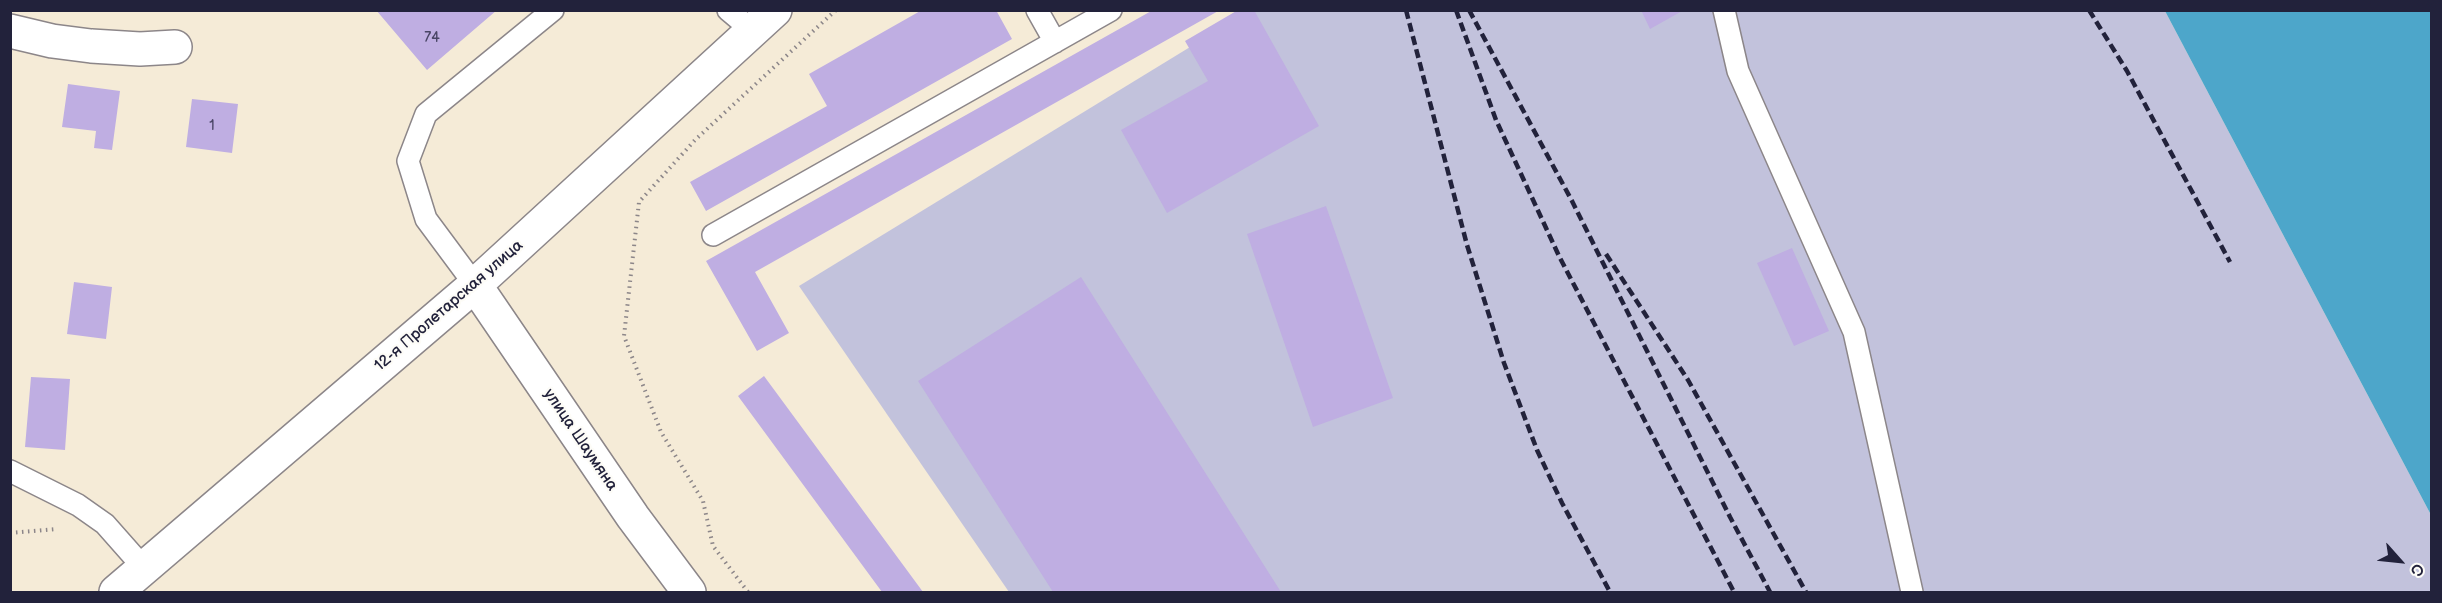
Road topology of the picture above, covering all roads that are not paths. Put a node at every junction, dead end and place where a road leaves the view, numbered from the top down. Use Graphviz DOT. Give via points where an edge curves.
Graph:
graph roads {
  1 [pos="552,10"];
  2 [pos="728,10"];
  3 [pos="1037,10"];
  4 [pos="1111,10"];
  5 [pos="1724,10"];
  6 [pos="764,21"];
  7 [pos="10,31"];
  8 [pos="1054,42"];
  9 [pos="174,47"];
  10 [pos="713,235"];
  11 [pos="475,285"];
  12 [pos="10,471"];
  13 [pos="143,567"];
  14 [pos="116,592"];
  15 [pos="689,592"];
  16 [pos="1912,592"];
  1 -- 11 [label="lane" via="426,114 408,160 426,219"];
  2 -- 6 [label="lane"];
  3 -- 8 [label="lane"];
  4 -- 8 [label="lane"];
  5 -- 16 [label="lane" via="1738,71 1854,332"];
  6 -- 11 [label="main road, 12-я Пролетарская улица"];
  7 -- 9 [label="main road" via="91,46"];
  8 -- 10 [label="lane"];
  11 -- 13 [label="main road, 12-я Пролетарская улица"];
  11 -- 15 [label="main road, улица Шаумяна" via="633,517"];
  12 -- 13 [label="lane" via="78,505 105,524"];
  13 -- 14 [label="main road, 12-я Пролетарская улица"];
}
